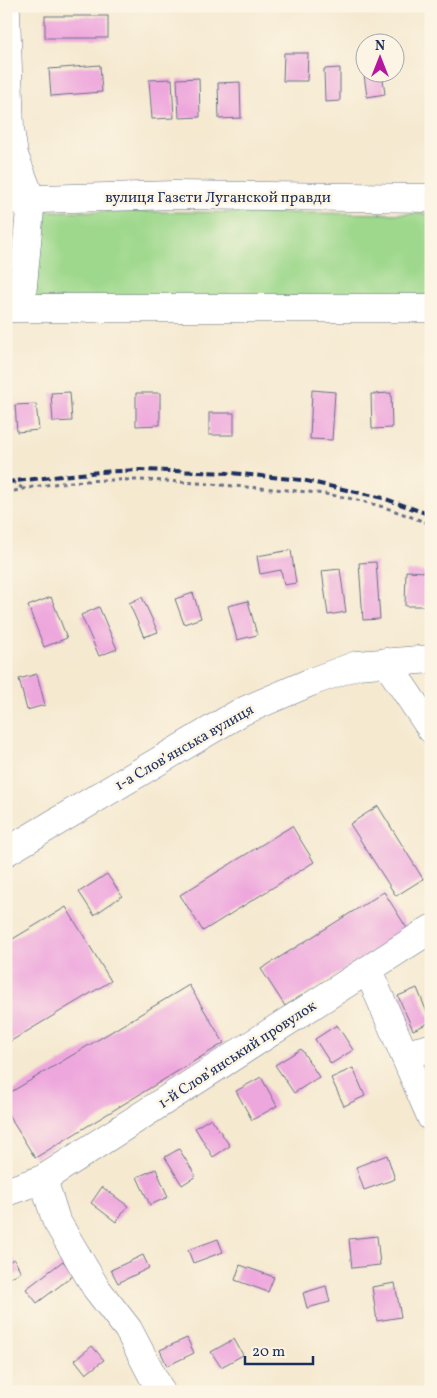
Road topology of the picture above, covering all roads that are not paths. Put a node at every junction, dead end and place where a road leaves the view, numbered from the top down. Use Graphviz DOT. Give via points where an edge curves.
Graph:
graph roads {
  1 [pos="6,12"];
  2 [pos="431,198"];
  3 [pos="18,199"];
  4 [pos="14,307"];
  5 [pos="431,308"];
  6 [pos="431,658"];
  7 [pos="386,662"];
  8 [pos="431,729"];
  9 [pos="6,852"];
  10 [pos="431,930"];
  11 [pos="368,970"];
  12 [pos="431,1048"];
  13 [pos="405,1054"];
  14 [pos="431,1117"];
  15 [pos="43,1179"];
  16 [pos="6,1192"];
  17 [pos="160,1392"];
  1 -- 3 [label="street" via="10,129"];
  2 -- 3 [label="street, вулиця Газєти Луганской правди" via="174,195"];
  3 -- 4 [label="street"];
  4 -- 5 [label="street"];
  6 -- 7 [label="street, 1-а Слов’янська вулиця"];
  7 -- 8 [label="street"];
  7 -- 9 [label="street, 1-а Слов’янська вулиця" via="357,665 241,712"];
  10 -- 11 [label="street, 1-й Слов’янський провулок"];
  11 -- 13 [label="street"];
  11 -- 15 [label="street, 1-й Слов’янський провулок"];
  12 -- 13 [label="street"];
  13 -- 14 [label="street"];
  15 -- 16 [label="street, 1-й Слов’янський провулок"];
  15 -- 17 [label="street" via="56,1220 96,1288 128,1329"];
}
